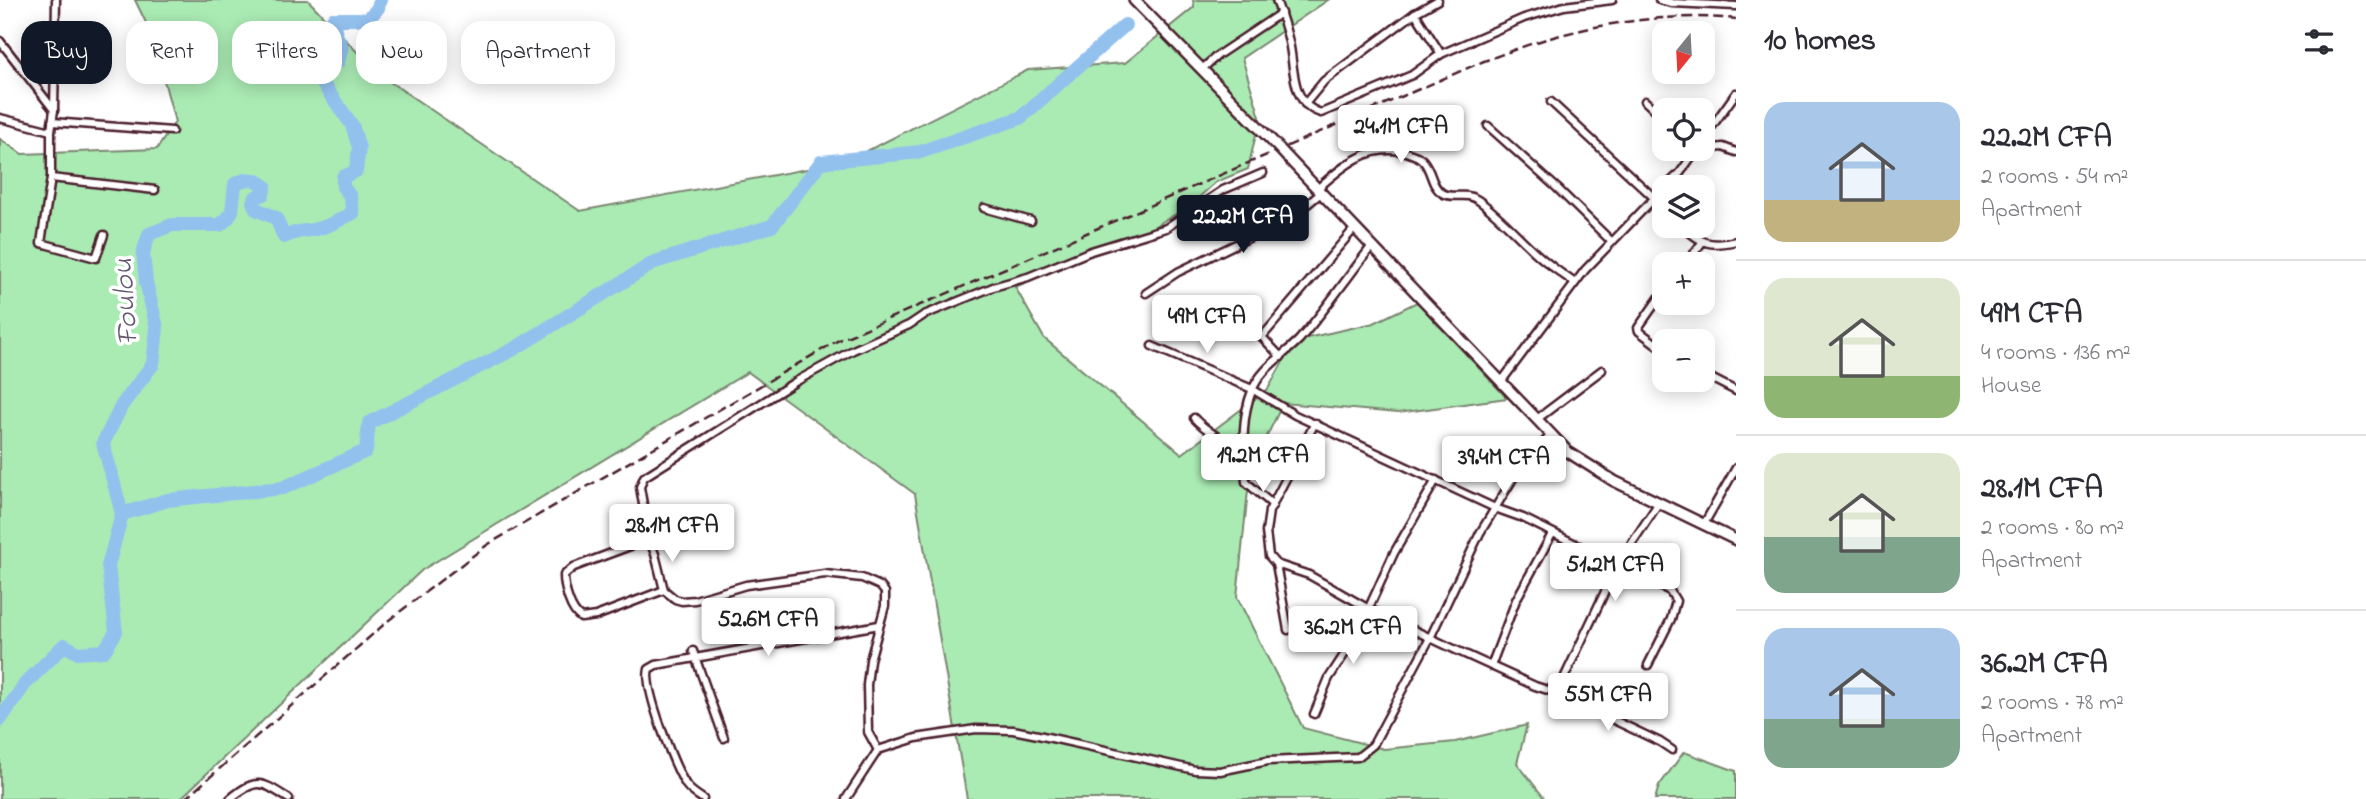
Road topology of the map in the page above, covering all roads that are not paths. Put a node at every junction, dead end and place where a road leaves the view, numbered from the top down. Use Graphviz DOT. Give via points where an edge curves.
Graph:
graph roads {
  1 [pos="56,0"];
  2 [pos="1134,0"];
  3 [pos="1276,0"];
  4 [pos="1438,0"];
  5 [pos="1612,0"];
  6 [pos="1659,0"];
  7 [pos="1591,1"];
  8 [pos="1736,6"];
  9 [pos="1281,13"];
  10 [pos="1415,13"];
  11 [pos="0,41"];
  12 [pos="1441,54"];
  13 [pos="1202,69"];
  14 [pos="1736,93"];
  15 [pos="1645,101"];
  16 [pos="1551,102"];
  17 [pos="1306,104"];
  18 [pos="1652,108"];
  19 [pos="54,110"];
  20 [pos="0,118"];
  21 [pos="52,122"];
  22 [pos="1715,122"];
  23 [pos="1488,126"];
  24 [pos="51,131"];
  25 [pos="172,131"];
  26 [pos="1715,148"];
  27 [pos="1736,152"];
  28 [pos="1263,173"];
  29 [pos="51,178"];
  30 [pos="155,190"];
  31 [pos="1319,191"];
  32 [pos="1652,193"];
  33 [pos="1652,199"];
  34 [pos="984,208"];
  35 [pos="1031,221"];
  36 [pos="1354,229"];
  37 [pos="104,235"];
  38 [pos="1696,238"];
  39 [pos="1611,241"];
  40 [pos="1703,241"];
  41 [pos="1736,241"];
  42 [pos="1372,246"];
  43 [pos="1695,252"];
  44 [pos="1575,283"];
  45 [pos="1146,293"];
  46 [pos="1652,308"];
  47 [pos="1241,323"];
  48 [pos="1262,337"];
  49 [pos="1652,341"];
  50 [pos="1152,346"];
  51 [pos="1281,357"];
  52 [pos="1602,370"];
  53 [pos="1715,380"];
  54 [pos="1501,382"];
  55 [pos="1252,389"];
  56 [pos="1736,391"];
  57 [pos="1194,418"];
  58 [pos="1537,419"];
  59 [pos="1315,424"];
  60 [pos="1551,435"];
  61 [pos="1244,457"];
  62 [pos="1736,468"];
  63 [pos="1436,480"];
  64 [pos="1658,504"];
  65 [pos="1273,505"];
  66 [pos="1494,508"];
  67 [pos="1704,524"];
  68 [pos="1552,534"];
  69 [pos="649,539"];
  70 [pos="1736,540"];
  71 [pos="1276,564"];
  72 [pos="1618,564"];
  73 [pos="664,590"];
  74 [pos="1369,608"];
  75 [pos="880,625"];
  76 [pos="1288,630"];
  77 [pos="1430,638"];
  78 [pos="692,651"];
  79 [pos="696,659"];
  80 [pos="1647,665"];
  81 [pos="1491,666"];
  82 [pos="1557,693"];
  83 [pos="1314,714"];
  84 [pos="724,738"];
  85 [pos="878,750"];
  86 [pos="1672,750"];
  87 [pos="230,799"];
  88 [pos="289,799"];
  89 [pos="703,799"];
  90 [pos="846,799"];
  1 -- 19 [label="street"];
  2 -- 13 [label="street"];
  3 -- 9 [label="street"];
  4 -- 10 [label="street"];
  5 -- 7 [label="street"];
  6 -- 8 [label="street"];
  7 -- 12 [label="street" via="1524,18"];
  9 -- 13 [label="street"];
  9 -- 17 [label="street" via="1293,79"];
  10 -- 12 [label="street"];
  10 -- 17 [label="street" via="1324,81"];
  11 -- 19 [label="street"];
  12 -- 17 [label="street" via="1412,75 1321,113"];
  13 -- 31 [label="street, bridge"];
  14 -- 22 [label="street"];
  15 -- 18 [label="street"];
  16 -- 32 [label="street"];
  19 -- 21 [label="street"];
  20 -- 24 [label="street"];
  21 -- 24 [label="street"];
  21 -- 25 [label="street"];
  23 -- 39 [label="street"];
  24 -- 29 [label="street"];
  26 -- 27 [label="street"];
  28 -- 69 [label="street" via="1223,190 1166,228 962,298 795,382 644,477 640,487"];
  29 -- 30 [label="street"];
  29 -- 37 [label="street" via="41,243 96,258"];
  31 -- 36 [label="street"];
  31 -- 44 [label="street" via="1343,166 1368,153 1396,150 1412,154 1424,161 1441,193 1464,194 1480,201 1539,257"];
  31 -- 45 [label="street" via="1292,217 1178,272"];
  33 -- 39 [label="street"];
  34 -- 35 [label="street"];
  36 -- 42 [label="street"];
  36 -- 48 [label="street"];
  38 -- 40 [label="street"];
  39 -- 44 [label="street"];
  40 -- 41 [label="street" via="1713,245"];
  40 -- 43 [label="street"];
  42 -- 51 [label="street" via="1338,294"];
  42 -- 54 [label="street"];
  44 -- 54 [label="street"];
  46 -- 49 [label="street" via="1638,328"];
  47 -- 48 [label="street"];
  48 -- 51 [label="street"];
  50 -- 55 [label="street"];
  51 -- 55 [label="street"];
  52 -- 58 [label="street"];
  53 -- 56 [label="street"];
  54 -- 58 [label="street"];
  55 -- 59 [label="street"];
  55 -- 61 [label="street" via="1242,431"];
  57 -- 61 [label="street"];
  58 -- 60 [label="street"];
  59 -- 63 [label="street"];
  59 -- 65 [label="street"];
  60 -- 64 [label="street" via="1586,466"];
  60 -- 66 [label="street" via="1520,467"];
  61 -- 65 [label="street" via="1246,482"];
  62 -- 67 [label="street"];
  63 -- 66 [label="street"];
  63 -- 74 [label="street"];
  64 -- 67 [label="street"];
  64 -- 72 [label="street"];
  65 -- 71 [label="street" via="1266,532 1269,556"];
  66 -- 68 [label="street"];
  66 -- 77 [label="street"];
  67 -- 70 [label="street"];
  68 -- 72 [label="street"];
  68 -- 81 [label="street" via="1516,600"];
  69 -- 73 [label="street"];
  69 -- 73 [label="street" via="574,567 564,575 564,584 575,614 581,618"];
  71 -- 74 [label="street" via="1309,575"];
  71 -- 76 [label="street"];
  72 -- 80 [label="street" via="1675,596 1671,619"];
  72 -- 82 [label="street"];
  73 -- 75 [label="street" via="682,601 746,585 815,576 862,578 885,592"];
  74 -- 77 [label="street"];
  74 -- 83 [label="street"];
  75 -- 79 [label="street"];
  75 -- 85 [label="street" via="867,685 868,732"];
  77 -- 81 [label="street"];
  77 -- 85 [label="street" via="1373,745 1357,757 1195,770 1038,734 986,728 916,737"];
  78 -- 79 [label="street"];
  79 -- 84 [label="street"];
  79 -- 89 [label="street" via="656,665 647,676 677,768 687,788"];
  81 -- 82 [label="street"];
  82 -- 86 [label="street"];
  85 -- 90 [label="street"];
  87 -- 88 [label="street" via="246,785 256,783"];
}
